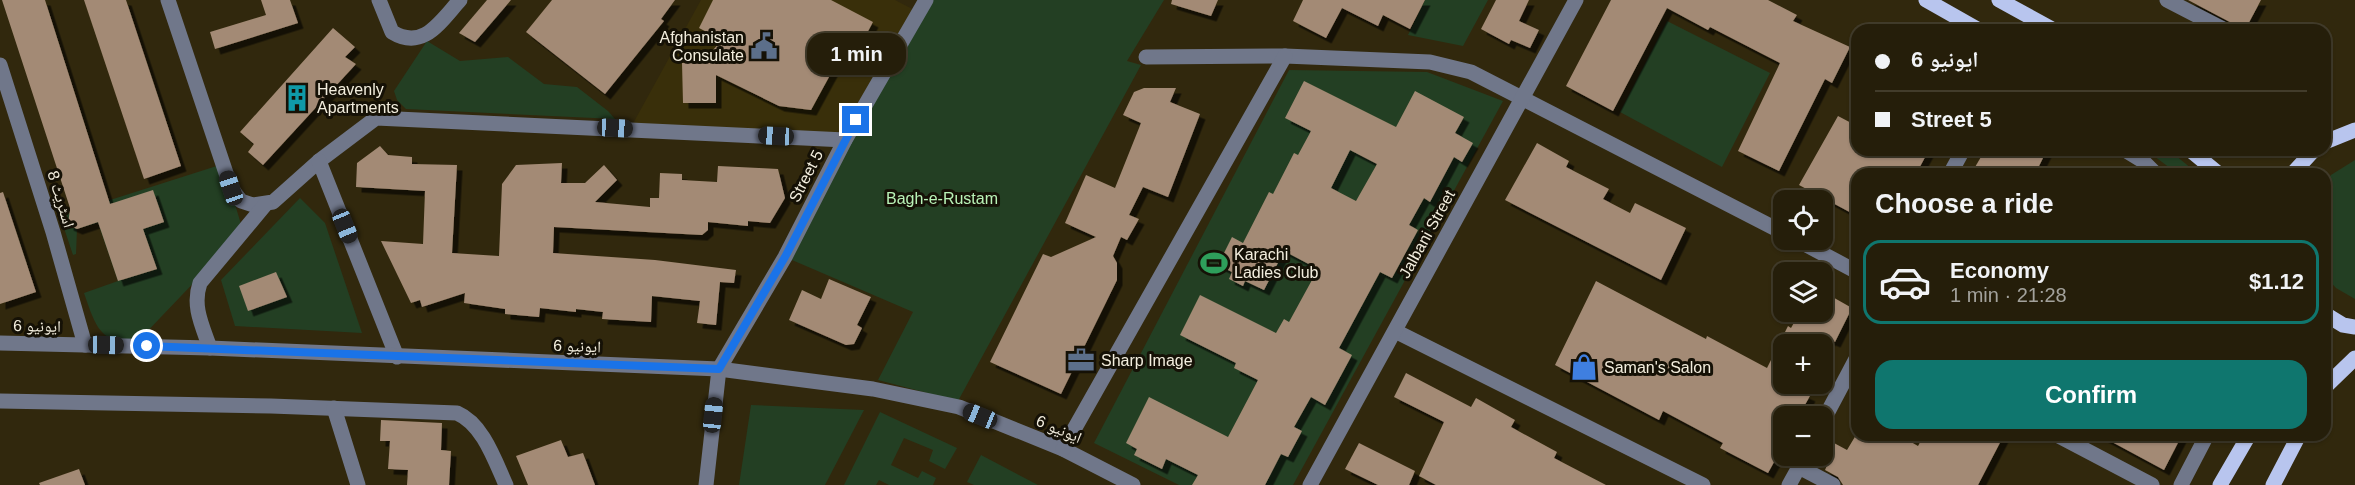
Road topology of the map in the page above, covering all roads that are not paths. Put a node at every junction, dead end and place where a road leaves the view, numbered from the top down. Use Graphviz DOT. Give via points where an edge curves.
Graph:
graph roads {
  1 [pos="168,0"];
  2 [pos="378,0"];
  3 [pos="460,0"];
  4 [pos="926,0"];
  5 [pos="1576,0"];
  6 [pos="1926,0"];
  7 [pos="1999,0"];
  8 [pos="2167,0"];
  9 [pos="1968,24"];
  10 [pos="2043,24"];
  11 [pos="2213,24"];
  12 [pos="1285,56"];
  13 [pos="1146,57"];
  14 [pos="0,65"];
  15 [pos="1523,97"];
  16 [pos="2331,131"];
  17 [pos="2350,131"];
  18 [pos="2331,139"];
  19 [pos="845,140"];
  20 [pos="2135,156"];
  21 [pos="2197,156"];
  22 [pos="2308,156"];
  23 [pos="319,161"];
  24 [pos="2150,168"];
  25 [pos="2212,168"];
  26 [pos="2298,168"];
  27 [pos="265,205"];
  28 [pos="1773,227"];
  29 [pos="1816,250"];
  30 [pos="1851,269"];
  31 [pos="2331,318"];
  32 [pos="2355,327"];
  33 [pos="1395,331"];
  34 [pos="0,343"];
  35 [pos="85,345"];
  36 [pos="210,348"];
  37 [pos="397,357"];
  38 [pos="2355,357"];
  39 [pos="1851,368"];
  40 [pos="719,369"];
  41 [pos="2331,381"];
  42 [pos="0,401"];
  43 [pos="1831,406"];
  44 [pos="334,408"];
  45 [pos="2068,441"];
  46 [pos="2203,441"];
  47 [pos="2246,441"];
  48 [pos="2296,441"];
  49 [pos="1063,449"];
  50 [pos="1800,466"];
  51 [pos="1808,466"];
  52 [pos="358,485"];
  53 [pos="506,485"];
  54 [pos="706,485"];
  55 [pos="1133,485"];
  56 [pos="1310,485"];
  57 [pos="1703,485"];
  58 [pos="1790,485"];
  59 [pos="1833,485"];
  60 [pos="2152,485"];
  61 [pos="2181,485"];
  62 [pos="2220,485"];
  63 [pos="2272,485"];
  1 -- 27 [label="street" via="231,188 241,201"];
  2 -- 3 [label="street" via="392,32 411,40 426,37"];
  4 -- 19 [label="street, Street 5"];
  5 -- 15 [label="street, Jalbani Street"];
  6 -- 9 [label="main road"];
  7 -- 10 [label="main road"];
  8 -- 11 [label="street"];
  12 -- 13 [label="street"];
  12 -- 15 [label="street" via="1430,62 1471,72"];
  12 -- 49 [label="street"];
  14 -- 35 [label="street, اسٹریٹ 8"];
  15 -- 28 [label="street"];
  15 -- 33 [label="street, Jalbani Street"];
  16 -- 17 [label="main road"];
  17 -- 18 [label="main road"];
  19 -- 23 [label="street" via="376,118"];
  19 -- 40 [label="street, Street 5" via="785,257"];
  20 -- 24 [label="street"];
  21 -- 25 [label="main road"];
  22 -- 26 [label="main road"];
  23 -- 27 [label="street"];
  23 -- 37 [label="street"];
  27 -- 36 [label="street" via="200,283 196,306"];
  29 -- 30 [label="street"];
  31 -- 32 [label="main road"];
  33 -- 56 [label="street, Jalbani Street"];
  33 -- 57 [label="street"];
  34 -- 35 [label="street, ایونیو 6"];
  35 -- 36 [label="street, ایونیو 6"];
  36 -- 37 [label="street, ایونیو 6"];
  37 -- 40 [label="street, ایونیو 6"];
  38 -- 41 [label="main road"];
  39 -- 43 [label="street"];
  40 -- 49 [label="street, ایونیو 6" via="873,389 958,407"];
  40 -- 54 [label="street"];
  42 -- 44 [label="street"];
  44 -- 52 [label="street"];
  44 -- 53 [label="street" via="457,413 466,417 489,448"];
  45 -- 60 [label="street"];
  46 -- 61 [label="street"];
  47 -- 62 [label="main road"];
  48 -- 63 [label="main road"];
  49 -- 55 [label="street, ایونیو 6"];
  50 -- 58 [label="street"];
  51 -- 59 [label="street"];
}
